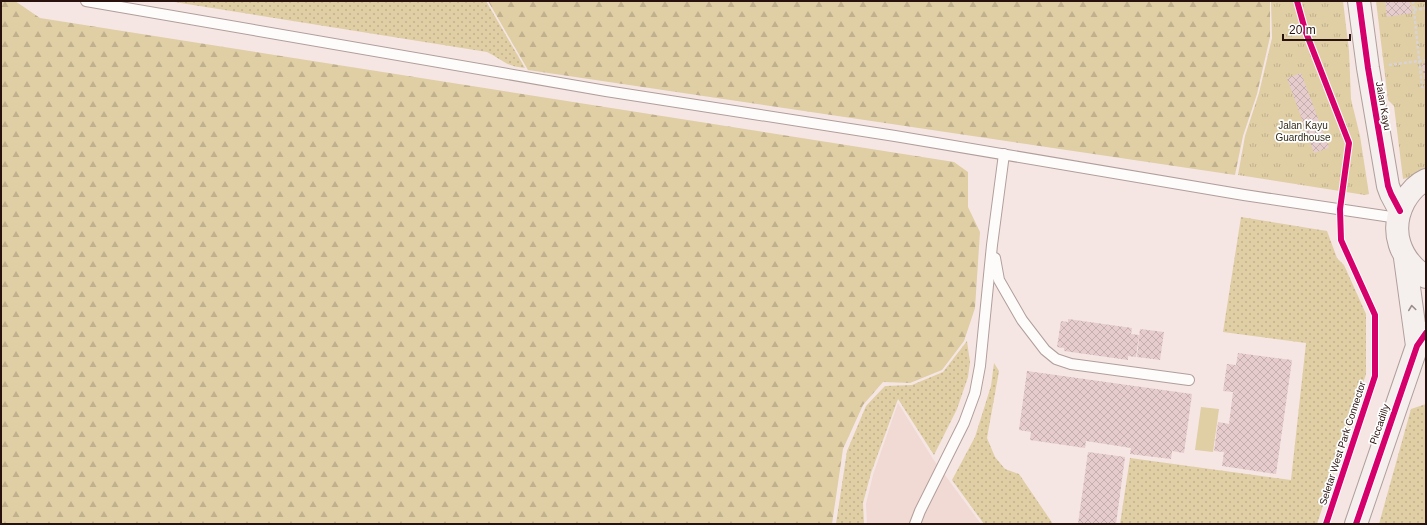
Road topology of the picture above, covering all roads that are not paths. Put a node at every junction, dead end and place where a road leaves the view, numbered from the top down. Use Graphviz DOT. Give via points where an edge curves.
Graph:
graph roads {
  1 [pos="86,1"];
  2 [pos="1358,1"];
  3 [pos="1004,154"];
  4 [pos="1426,180"];
  5 [pos="1399,214"];
  6 [pos="992,245"];
  7 [pos="1405,258"];
  8 [pos="1426,277"];
  9 [pos="1422,340"];
  10 [pos="1189,380"];
  11 [pos="915,524"];
  12 [pos="1356,524"];
  1 -- 3 [label="lane" via="599,90"];
  2 -- 5 [label="street, Jalan Kayu" via="1388,186"];
  3 -- 5 [label="lane" via="1244,195"];
  3 -- 6 [label="lane"];
  4 -- 5 [label="street" via="1408,195"];
  5 -- 7 [label="street" via="1397,231"];
  6 -- 10 [label="lane" via="999,280 1006,293 1022,320 1056,359 1071,364"];
  6 -- 11 [label="lane" via="975,393 964,423"];
  7 -- 8 [label="street" via="1415,270"];
  9 -- 7 [label="street, Piccadilly, one-way"];
  9 -- 12 [label="street, Piccadilly"];
}
